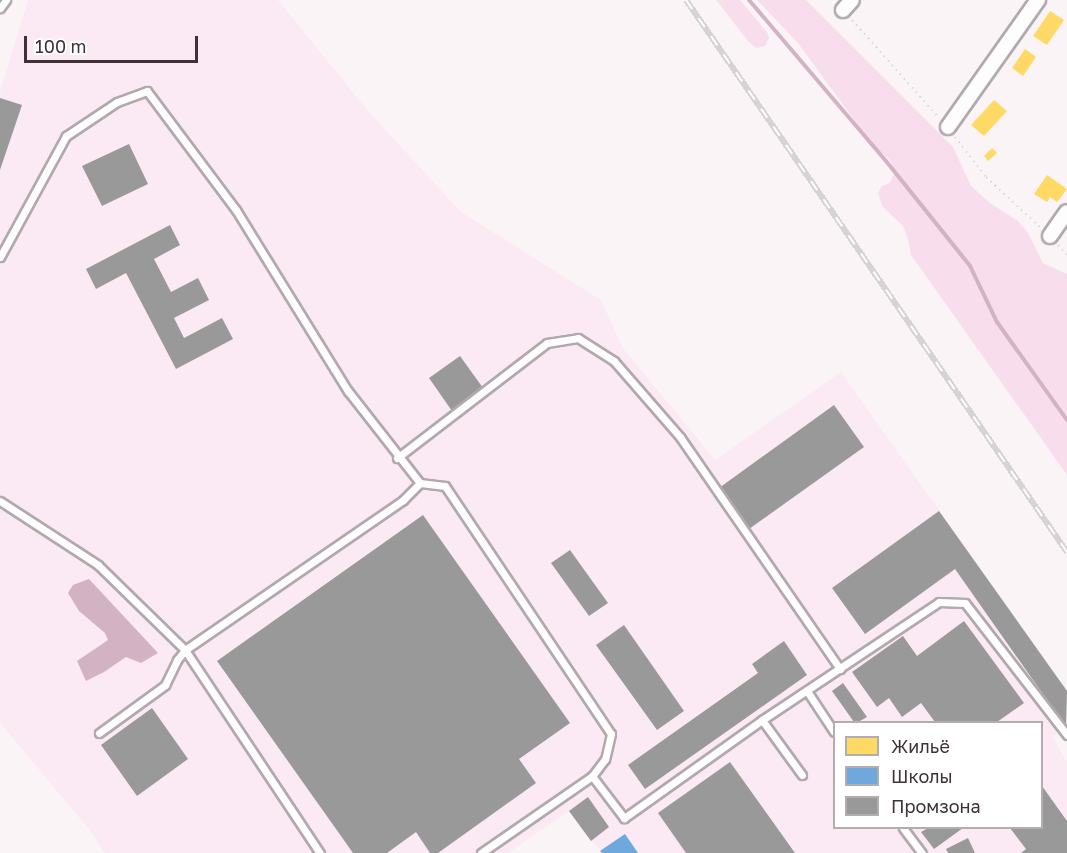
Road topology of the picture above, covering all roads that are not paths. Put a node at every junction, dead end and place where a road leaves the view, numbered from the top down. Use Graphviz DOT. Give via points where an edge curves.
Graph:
graph roads {
  1 [pos="6,0"];
  2 [pos="1038,0"];
  3 [pos="0,8"];
  4 [pos="948,127"];
  5 [pos="1067,212"];
  6 [pos="1050,236"];
  7 [pos="0,257"];
  8 [pos="397,458"];
  9 [pos="420,483"];
  10 [pos="0,501"];
  11 [pos="185,650"];
  12 [pos="840,669"];
  13 [pos="807,691"];
  14 [pos="762,720"];
  15 [pos="833,730"];
  16 [pos="99,733"];
  17 [pos="1067,735"];
  18 [pos="802,775"];
  19 [pos="592,776"];
  20 [pos="904,829"];
  21 [pos="320,853"];
  22 [pos="481,853"];
  23 [pos="922,853"];
  1 -- 3 [label="lane"];
  2 -- 4 [label="street"];
  5 -- 6 [label="street"];
  7 -- 8 [label="lane" via="66,136 117,102 147,91 236,210 348,391"];
  8 -- 9 [label="lane"];
  8 -- 12 [label="lane" via="548,343 578,339 614,361 680,437"];
  9 -- 11 [label="lane" via="402,500"];
  9 -- 19 [label="lane" via="445,486 611,734 605,759"];
  10 -- 11 [label="lane" via="98,565"];
  11 -- 16 [label="lane" via="165,685"];
  11 -- 21 [label="lane"];
  12 -- 13 [label="lane"];
  12 -- 17 [label="lane" via="939,602 965,603"];
  13 -- 14 [label="lane"];
  13 -- 15 [label="lane"];
  14 -- 18 [label="lane"];
  14 -- 19 [label="lane" via="624,818"];
  19 -- 22 [label="lane"];
  20 -- 23 [label="lane"];
}
